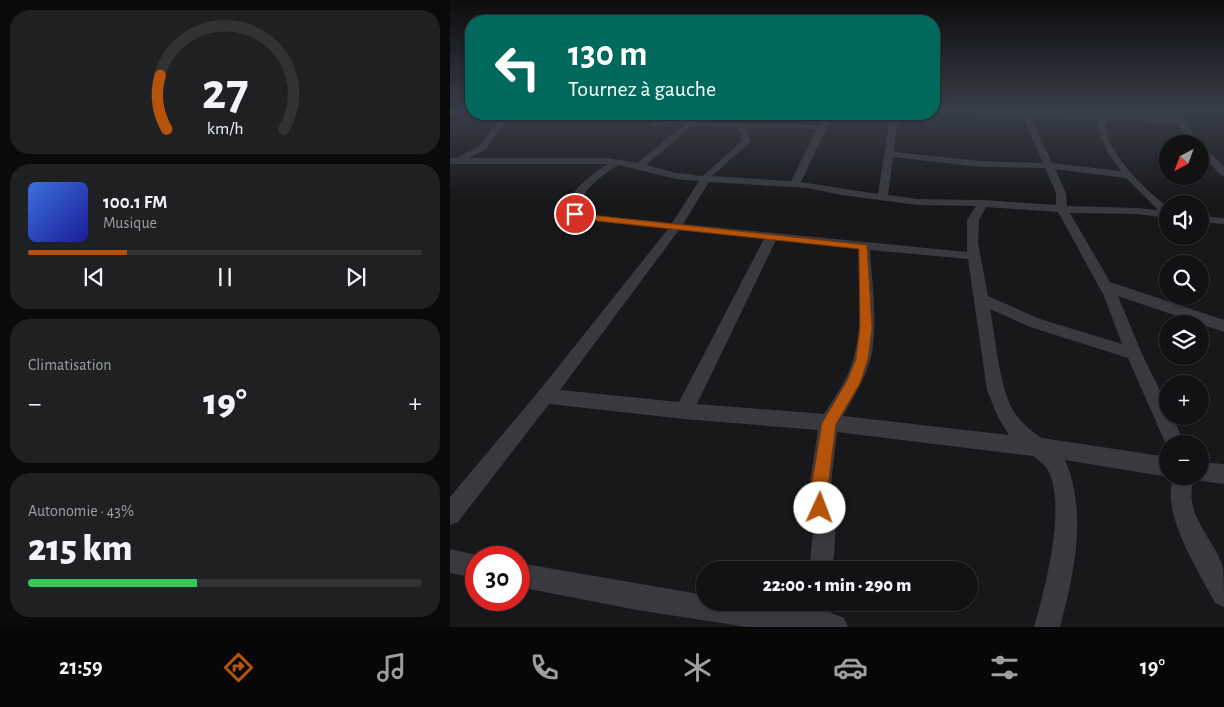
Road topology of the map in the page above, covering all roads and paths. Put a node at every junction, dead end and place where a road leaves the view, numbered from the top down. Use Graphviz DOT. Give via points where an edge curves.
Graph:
graph roads {
  1 [pos="487,140"];
  2 [pos="670,140"];
  3 [pos="747,140"];
  4 [pos="816,140"];
  5 [pos="891,140"];
  6 [pos="1037,140"];
  7 [pos="1105,140"];
  8 [pos="890,154"];
  9 [pos="1209,157"];
  10 [pos="452,162"];
  11 [pos="618,162"];
  12 [pos="638,166"];
  13 [pos="1049,166"];
  14 [pos="1224,173"];
  15 [pos="1129,175"];
  16 [pos="705,180"];
  17 [pos="795,184"];
  18 [pos="883,196"];
  19 [pos="983,203"];
  20 [pos="1159,206"];
  21 [pos="1062,209"];
  22 [pos="1159,213"];
  23 [pos="1209,220"];
  24 [pos="1224,221"];
  25 [pos="675,227"];
  26 [pos="771,237"];
  27 [pos="864,247"];
  28 [pos="973,256"];
  29 [pos="1104,285"];
  30 [pos="981,299"];
  31 [pos="1224,326"];
  32 [pos="1134,354"];
  33 [pos="545,396"];
  34 [pos="684,411"];
  35 [pos="829,423"];
  36 [pos="1171,435"];
  37 [pos="1038,447"];
  38 [pos="1159,466"];
  39 [pos="1209,473"];
  40 [pos="1224,474"];
  41 [pos="1182,485"];
  42 [pos="450,514"];
  43 [pos="450,561"];
  44 [pos="822,561"];
  45 [pos="465,564"];
  46 [pos="530,577"];
  47 [pos="1224,594"];
  48 [pos="824,618"];
  49 [pos="1047,627"];
  1 -- 10 [label="street" via="483,146"];
  2 -- 12 [label="street"];
  3 -- 16 [label="street"];
  4 -- 17 [label="street"];
  5 -- 8 [label="street"];
  6 -- 13 [label="street"];
  7 -- 15 [label="street"];
  8 -- 13 [label="street" via="980,164"];
  8 -- 18 [label="street"];
  9 -- 14 [label="street"];
  10 -- 11 [label="street"];
  11 -- 12 [label="street"];
  11 -- 25 [label="street" via="577,196 575,214"];
  12 -- 16 [label="street" via="662,174"];
  13 -- 15 [label="street"];
  13 -- 21 [label="street" via="1061,193"];
  15 -- 20 [label="street"];
  16 -- 17 [label="street"];
  16 -- 25 [label="street"];
  17 -- 18 [label="street"];
  18 -- 19 [label="street" via="928,202"];
  19 -- 21 [label="street"];
  19 -- 28 [label="street" via="973,220"];
  21 -- 22 [label="street"];
  21 -- 29 [label="street"];
  23 -- 24 [label="street"];
  25 -- 26 [label="street"];
  25 -- 33 [label="street"];
  26 -- 27 [label="street"];
  26 -- 34 [label="street"];
  27 -- 28 [label="street"];
  27 -- 35 [label="street" via="866,328 862,359 853,383"];
  28 -- 30 [label="street"];
  29 -- 31 [label="street"];
  29 -- 32 [label="street"];
  30 -- 32 [label="street" via="1036,323"];
  30 -- 37 [label="street" via="996,390 1003,410 1017,430"];
  32 -- 36 [label="street"];
  33 -- 34 [label="street"];
  33 -- 42 [label="street"];
  34 -- 35 [label="street"];
  35 -- 37 [label="street"];
  35 -- 44 [label="street" via="818,501 825,522"];
  37 -- 38 [label="street"];
  37 -- 49 [label="street" via="1056,465 1067,510 1060,574"];
  39 -- 40 [label="street"];
  41 -- 47 [label="street" via="1181,499 1191,527"];
  43 -- 45 [label="street"];
  46 -- 48 [label="street" via="798,623"];
}
